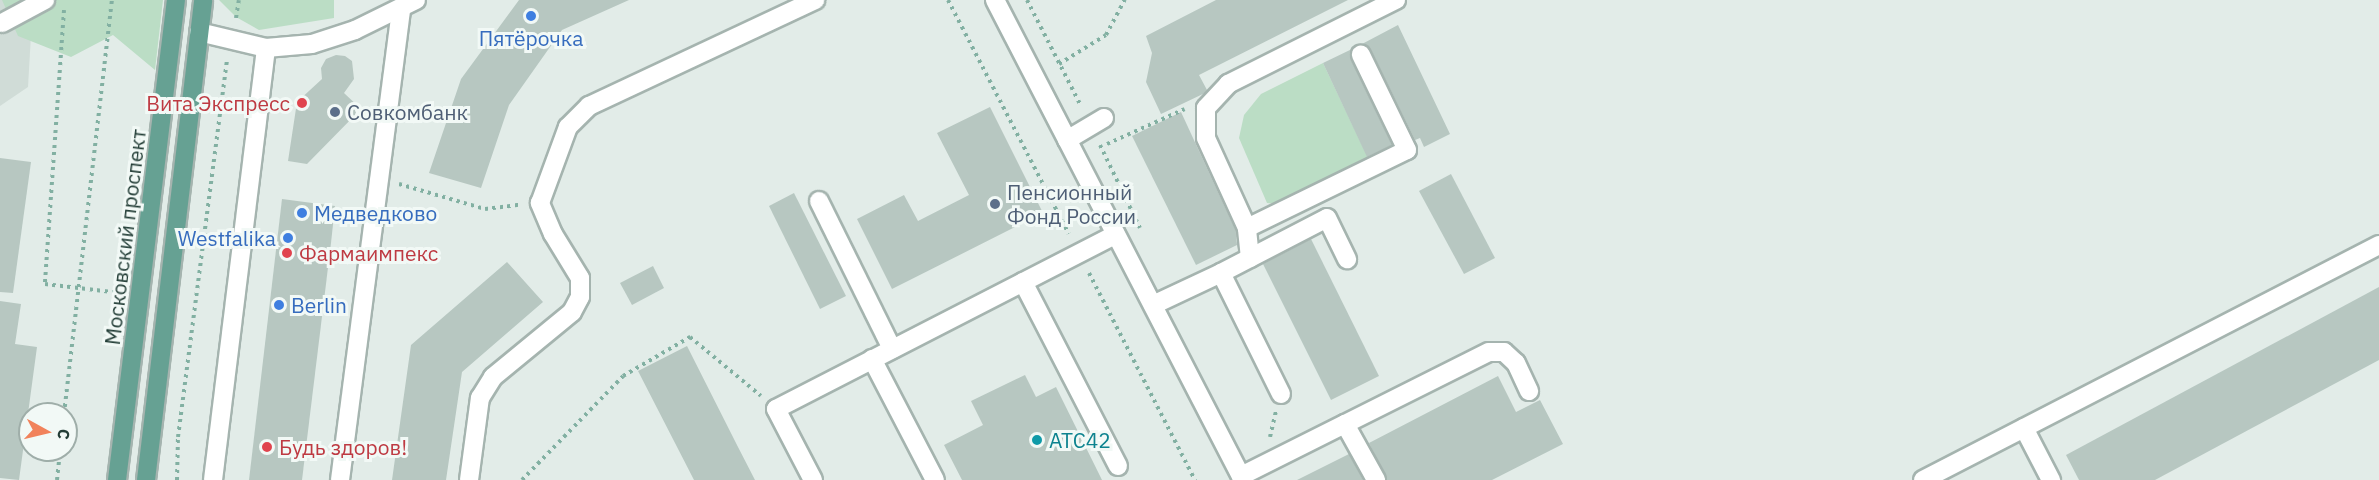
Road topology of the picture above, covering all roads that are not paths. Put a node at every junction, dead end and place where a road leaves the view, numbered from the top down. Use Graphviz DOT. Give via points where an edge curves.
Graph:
graph roads {
  1 [pos="45,0"];
  2 [pos="176,0"];
  3 [pos="202,0"];
  4 [pos="815,0"];
  5 [pos="995,0"];
  6 [pos="1396,0"];
  7 [pos="409,4"];
  8 [pos="0,25"];
  9 [pos="199,32"];
  10 [pos="266,48"];
  11 [pos="1361,55"];
  12 [pos="1098,122"];
  13 [pos="1067,140"];
  14 [pos="819,201"];
  15 [pos="1248,228"];
  16 [pos="1116,234"];
  17 [pos="2379,245"];
  18 [pos="1250,258"];
  19 [pos="1347,259"];
  20 [pos="1221,273"];
  21 [pos="1023,282"];
  22 [pos="1153,305"];
  23 [pos="892,349"];
  24 [pos="872,359"];
  25 [pos="1529,391"];
  26 [pos="1281,394"];
  27 [pos="1345,424"];
  28 [pos="2024,428"];
  29 [pos="1118,466"];
  30 [pos="1242,478"];
  31 [pos="117,480"];
  32 [pos="146,480"];
  33 [pos="213,480"];
  34 [pos="340,480"];
  35 [pos="469,480"];
  36 [pos="813,480"];
  37 [pos="935,480"];
  38 [pos="1376,480"];
  39 [pos="1923,480"];
  40 [pos="2051,480"];
  1 -- 8 [label="street"];
  2 -- 31 [label="main road, Московский проспект"];
  3 -- 9 [label="main road"];
  4 -- 35 [label="street" via="589,106 568,127 540,203 553,234 580,278 580,297 572,312 493,377 480,398"];
  5 -- 13 [label="street"];
  6 -- 15 [label="street" via="1228,84 1206,108 1206,138"];
  7 -- 10 [label="street" via="356,30 312,44"];
  7 -- 34 [label="street" via="378,177"];
  9 -- 10 [label="street"];
  9 -- 32 [label="main road"];
  10 -- 33 [label="street"];
  11 -- 15 [label="street" via="1407,150"];
  12 -- 13 [label="street"];
  13 -- 16 [label="street"];
  14 -- 23 [label="street"];
  15 -- 18 [label="street"];
  16 -- 21 [label="street"];
  16 -- 22 [label="street"];
  17 -- 28 [label="street"];
  18 -- 19 [label="street" via="1327,218"];
  18 -- 20 [label="street"];
  20 -- 22 [label="street"];
  20 -- 26 [label="street"];
  21 -- 23 [label="street"];
  21 -- 29 [label="street"];
  22 -- 30 [label="street"];
  23 -- 24 [label="street"];
  24 -- 36 [label="street" via="776,409"];
  24 -- 37 [label="street"];
  25 -- 27 [label="street" via="1516,363 1504,352 1489,352"];
  27 -- 30 [label="street"];
  27 -- 38 [label="street"];
  28 -- 39 [label="street"];
  28 -- 40 [label="street"];
}
